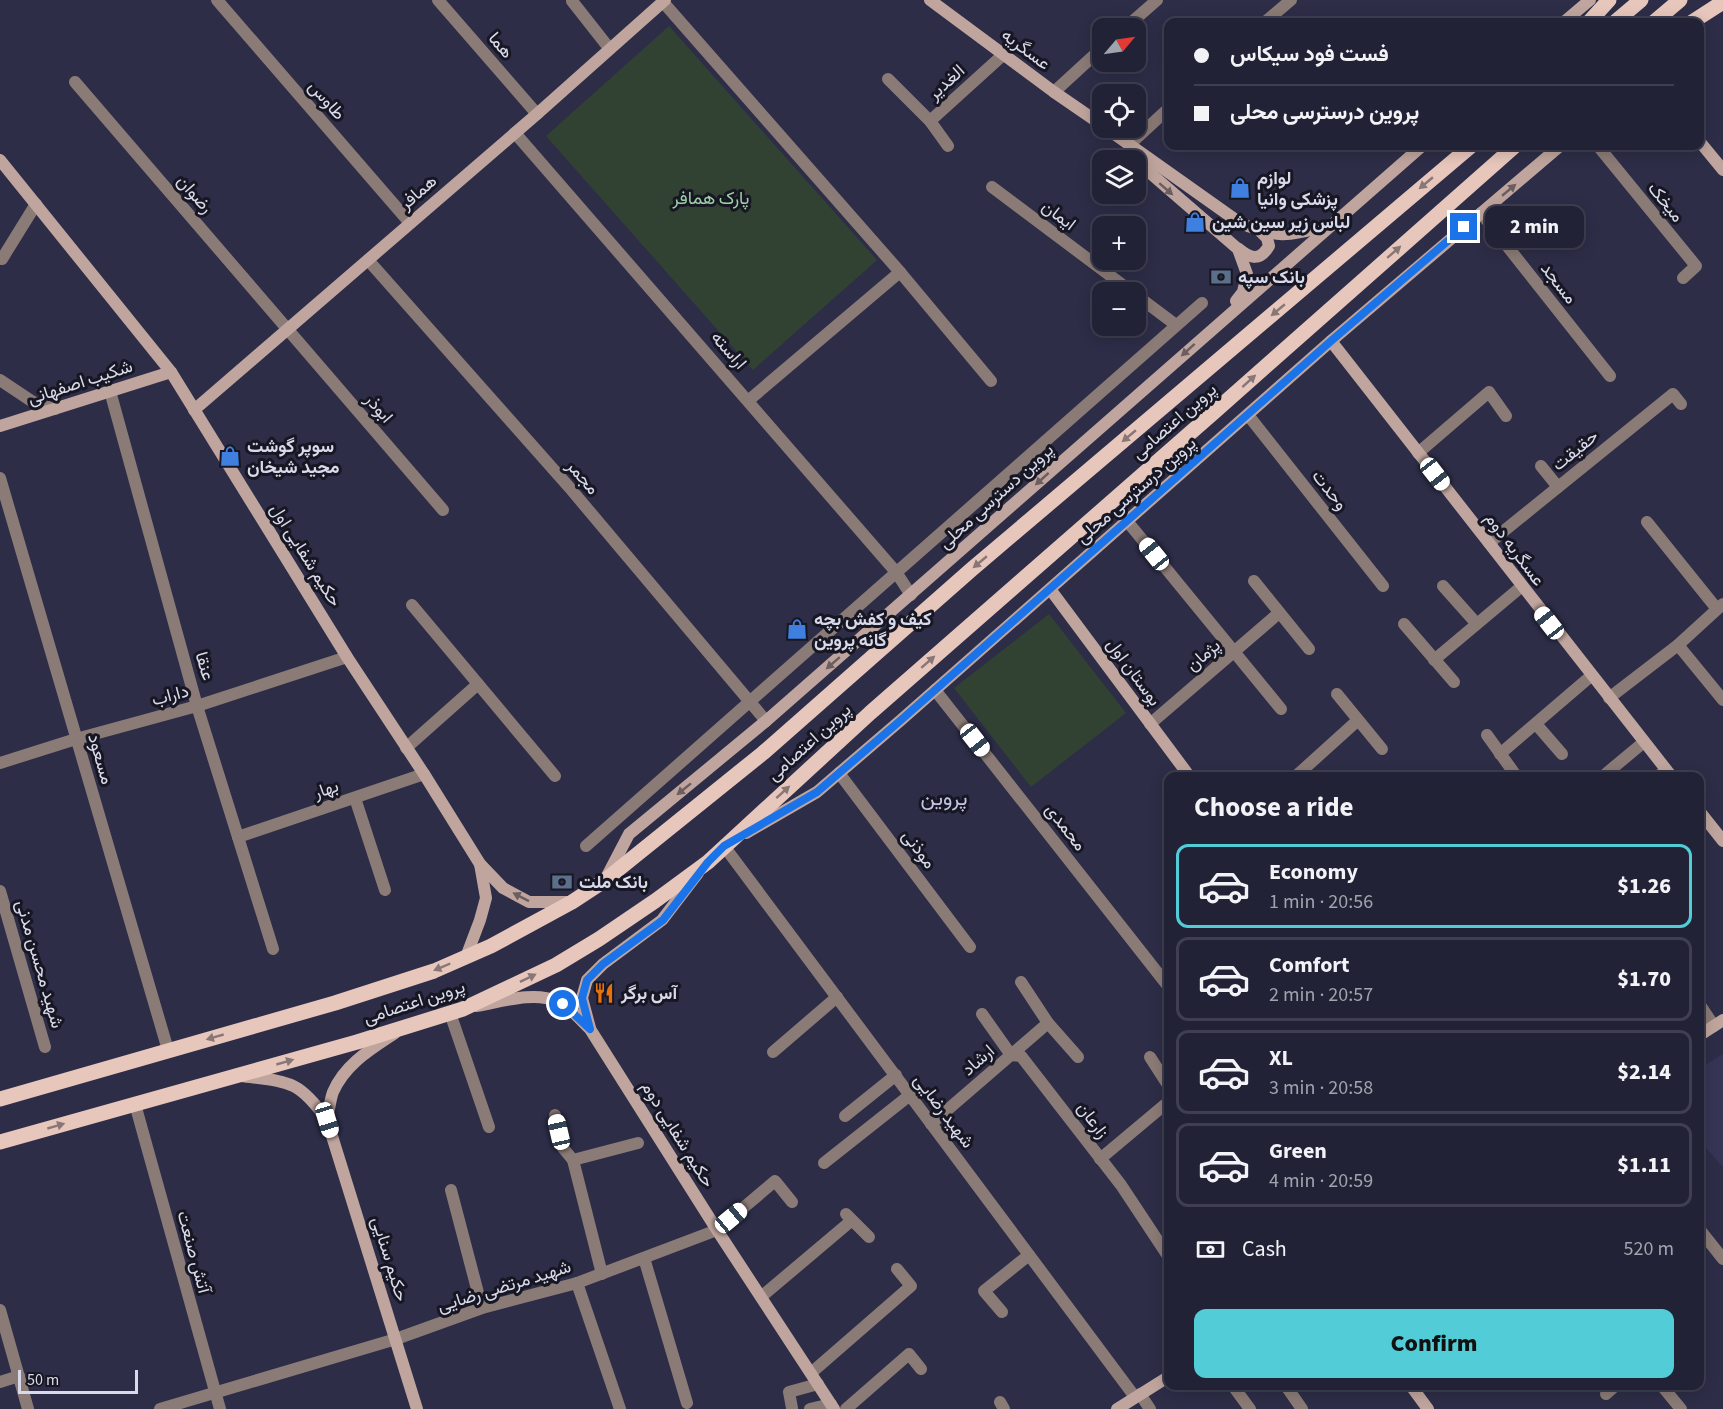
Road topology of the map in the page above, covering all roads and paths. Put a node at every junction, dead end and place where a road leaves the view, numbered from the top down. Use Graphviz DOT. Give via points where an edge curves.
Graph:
graph roads {
  1 [pos="217,0"];
  2 [pos="438,0"];
  3 [pos="1157,0"];
  4 [pos="1291,0"];
  5 [pos="1590,0"];
  6 [pos="1609,0"];
  7 [pos="1641,0"];
  8 [pos="1680,0"];
  9 [pos="664,1"];
  10 [pos="572,2"];
  11 [pos="938,2"];
  12 [pos="1723,4"];
  13 [pos="1136,18"];
  14 [pos="1273,18"];
  15 [pos="1569,18"];
  16 [pos="1593,18"];
  17 [pos="1620,18"];
  18 [pos="1659,18"];
  19 [pos="1699,18"];
  20 [pos="1704,22"];
  21 [pos="609,48"];
  22 [pos="1004,54"];
  23 [pos="1092,57"];
  24 [pos="888,79"];
  25 [pos="75,82"];
  26 [pos="1054,92"];
  27 [pos="537,114"];
  28 [pos="1164,114"];
  29 [pos="1092,118"];
  30 [pos="930,120"];
  31 [pos="515,133"];
  32 [pos="1121,138"];
  33 [pos="1130,144"];
  34 [pos="948,146"];
  35 [pos="1704,147"];
  36 [pos="1417,150"];
  37 [pos="1466,150"];
  38 [pos="1510,150"];
  39 [pos="1555,150"];
  40 [pos="1601,150"];
  41 [pos="0,160"];
  42 [pos="1723,170"];
  43 [pos="992,187"];
  44 [pos="36,204"];
  45 [pos="1481,213"];
  46 [pos="410,223"];
  47 [pos="1332,223"];
  48 [pos="1260,231"];
  49 [pos="1238,249"];
  50 [pos="0,258"];
  51 [pos="368,260"];
  52 [pos="900,272"];
  53 [pos="1683,278"];
  54 [pos="1118,282"];
  55 [pos="1146,303"];
  56 [pos="1202,303"];
  57 [pos="1176,325"];
  58 [pos="1215,326"];
  59 [pos="288,330"];
  60 [pos="1331,341"];
  61 [pos="171,372"];
  62 [pos="1610,376"];
  63 [pos="0,380"];
  64 [pos="991,381"];
  65 [pos="110,391"];
  66 [pos="749,400"];
  67 [pos="1681,404"];
  68 [pos="55,409"];
  69 [pos="194,410"];
  70 [pos="1248,415"];
  71 [pos="1506,416"];
  72 [pos="0,426"];
  73 [pos="1418,453"];
  74 [pos="1542,466"];
  75 [pos="0,478"];
  76 [pos="1558,487"];
  77 [pos="443,510"];
  78 [pos="1127,521"];
  79 [pos="1647,522"];
  80 [pos="1489,543"];
  81 [pos="896,572"];
  82 [pos="1254,581"];
  83 [pos="1383,586"];
  84 [pos="1443,586"];
  85 [pos="1521,587"];
  86 [pos="1050,589"];
  87 [pos="911,595"];
  88 [pos="412,605"];
  89 [pos="1720,606"];
  90 [pos="1279,613"];
  91 [pos="1476,623"];
  92 [pos="1404,624"];
  93 [pos="1678,645"];
  94 [pos="1309,649"];
  95 [pos="1234,651"];
  96 [pos="347,657"];
  97 [pos="1434,660"];
  98 [pos="1591,676"];
  99 [pos="1454,682"];
  100 [pos="478,684"];
  101 [pos="935,690"];
  102 [pos="1337,694"];
  103 [pos="1609,698"];
  104 [pos="1723,700"];
  105 [pos="749,702"];
  106 [pos="197,706"];
  107 [pos="1281,709"];
  108 [pos="766,721"];
  109 [pos="1358,721"];
  110 [pos="1150,724"];
  111 [pos="1536,724"];
  112 [pos="1486,735"];
  113 [pos="76,739"];
  114 [pos="1644,742"];
  115 [pos="406,747"];
  116 [pos="1383,749"];
  117 [pos="1500,754"];
  118 [pos="1562,754"];
  119 [pos="0,763"];
  120 [pos="839,772"];
  121 [pos="1186,772"];
  122 [pos="1300,772"];
  123 [pos="1513,772"];
  124 [pos="1608,772"];
  125 [pos="1663,772"];
  126 [pos="424,774"];
  127 [pos="555,776"];
  128 [pos="356,798"];
  129 [pos="1704,817"];
  130 [pos="238,837"];
  131 [pos="1723,841"];
  132 [pos="586,846"];
  133 [pos="724,846"];
  134 [pos="708,862"];
  135 [pos="480,864"];
  136 [pos="604,881"];
  137 [pos="385,890"];
  138 [pos="0,891"];
  139 [pos="572,902"];
  140 [pos="970,947"];
  141 [pos="273,949"];
  142 [pos="466,957"];
  143 [pos="1164,981"];
  144 [pos="1021,982"];
  145 [pos="837,997"];
  146 [pos="1704,1009"];
  147 [pos="457,1011"];
  148 [pos="982,1014"];
  149 [pos="1048,1023"];
  150 [pos="1719,1023"];
  151 [pos="404,1027"];
  152 [pos="590,1029"];
  153 [pos="1704,1032"];
  154 [pos="45,1047"];
  155 [pos="168,1050"];
  156 [pos="773,1052"];
  157 [pos="1011,1055"];
  158 [pos="1078,1057"];
  159 [pos="1150,1057"];
  160 [pos="237,1075"];
  161 [pos="896,1075"];
  162 [pos="1164,1079"];
  163 [pos="910,1095"];
  164 [pos="0,1099"];
  165 [pos="135,1104"];
  166 [pos="1164,1105"];
  167 [pos="555,1116"];
  168 [pos="845,1116"];
  169 [pos="327,1120"];
  170 [pos="932,1124"];
  171 [pos="489,1127"];
  172 [pos="0,1142"];
  173 [pos="638,1143"];
  174 [pos="1100,1159"];
  175 [pos="573,1160"];
  176 [pos="824,1163"];
  177 [pos="451,1190"];
  178 [pos="792,1202"];
  179 [pos="717,1230"];
  180 [pos="1704,1235"];
  181 [pos="869,1238"];
  182 [pos="1164,1250"];
  183 [pos="1029,1255"];
  184 [pos="644,1258"];
  185 [pos="1723,1259"];
  186 [pos="897,1269"];
  187 [pos="590,1278"];
  188 [pos="761,1297"];
  189 [pos="482,1308"];
  190 [pos="0,1310"];
  191 [pos="1002,1312"];
  192 [pos="396,1339"];
  193 [pos="921,1370"];
  194 [pos="811,1373"];
  195 [pos="18,1376"];
  196 [pos="1164,1380"];
  197 [pos="0,1382"];
  198 [pos="818,1384"];
  199 [pos="1236,1390"];
  200 [pos="1289,1390"];
  201 [pos="1414,1390"];
  202 [pos="1665,1390"];
  203 [pos="216,1394"];
  204 [pos="1138,1396"];
  205 [pos="687,1403"];
  206 [pos="833,1407"];
  207 [pos="792,1408"];
  208 [pos="28,1409"];
  209 [pos="160,1409"];
  210 [pos="220,1409"];
  211 [pos="417,1409"];
  212 [pos="620,1409"];
  213 [pos="810,1409"];
  214 [pos="846,1409"];
  215 [pos="1117,1409"];
  216 [pos="1150,1409"];
  217 [pos="1250,1409"];
  218 [pos="1302,1409"];
  219 [pos="1428,1409"];
  220 [pos="1681,1409"];
  1 -- 46 [label="street, طاوس"];
  2 -- 27 [label="street, هما"];
  3 -- 13 [label="street"];
  4 -- 14 [label="street"];
  5 -- 15 [label="street"];
  6 -- 16 [label="main road"];
  7 -- 17 [label="main road"];
  8 -- 18 [label="main road"];
  9 -- 21 [label="street, همافر"];
  9 -- 52 [label="street"];
  10 -- 21 [label="street"];
  11 -- 22 [label="street, عسگریه"];
  12 -- 19 [label="main road"];
  12 -- 20 [label="street"];
  21 -- 27 [label="street, همافر"];
  22 -- 26 [label="street, عسگریه"];
  22 -- 30 [label="street, الغدیر"];
  23 -- 26 [label="street"];
  24 -- 30 [label="street, الغدیر"];
  25 -- 59 [label="street, رضوان"];
  26 -- 29 [label="street, عسگریه"];
  27 -- 31 [label="street, همافر"];
  28 -- 33 [label="street"];
  30 -- 34 [label="street"];
  31 -- 46 [label="street, همافر"];
  31 -- 66 [label="street, اراسته"];
  32 -- 33 [label="street"];
  33 -- 48 [label="street" via="1240,223"];
  33 -- 49 [label="street, one-way" via="1142,166"];
  35 -- 42 [label="street"];
  36 -- 47 [label="street, پروین دسترسی محلی"];
  37 -- 136 [label="main road, پروین اعتصامی, one-way" via="972,569 763,753"];
  133 -- 38 [label="main road, پروین اعتصامی, one-way"];
  45 -- 39 [label="street, پروین درسترسی محلی, one-way"];
  40 -- 53 [label="street, میخک" via="1696,267"];
  41 -- 44 [label="street, حکیم شفایی اول"];
  43 -- 54 [label="street, ایمان"];
  44 -- 50 [label="street"];
  44 -- 61 [label="street, حکیم شفایی اول"];
  45 -- 60 [label="street, پروین درسترسی محلی"];
  45 -- 62 [label="street, مسجد"];
  46 -- 51 [label="street, همافر"];
  47 -- 48 [label="street" via="1283,236"];
  47 -- 58 [label="street, پروین دسترسی محلی"];
  48 -- 49 [label="street" via="1269,246 1265,253 1247,256"];
  49 -- 58 [label="street" via="1247,274 1243,292"];
  51 -- 59 [label="street, همافر"];
  51 -- 105 [label="street, مجمر" via="569,487"];
  52 -- 64 [label="street"];
  52 -- 66 [label="street"];
  55 -- 57 [label="street, ایمان"];
  56 -- 57 [label="street"];
  57 -- 81 [label="street"];
  58 -- 87 [label="street, پروین دسترسی محلی, one-way"];
  59 -- 69 [label="street, همافر"];
  59 -- 77 [label="street, ابوذر"];
  60 -- 70 [label="street, پروین درسترسی محلی"];
  60 -- 73 [label="street, عسگریه دوم"];
  61 -- 65 [label="street, شکیب اصفهانی"];
  61 -- 69 [label="street, حکیم شفایی اول"];
  63 -- 68 [label="street" via="33,402"];
  65 -- 68 [label="street, شکیب اصفهانی"];
  65 -- 106 [label="street, عنقا"];
  66 -- 81 [label="street, اراسته"];
  67 -- 76 [label="street, حقیقت" via="1673,394"];
  68 -- 72 [label="street, شکیب اصفهانی"];
  69 -- 96 [label="street, حکیم شفایی اول"];
  70 -- 78 [label="street, پروین درسترسی محلی"];
  70 -- 83 [label="street, وحدت"];
  71 -- 73 [label="street" via="1489,392"];
  73 -- 80 [label="street, عسگریه دوم"];
  74 -- 76 [label="street"];
  75 -- 113 [label="street, مسعود"];
  76 -- 80 [label="street, حقیقت"];
  78 -- 86 [label="street, پروین درسترسی محلی"];
  78 -- 95 [label="street"];
  79 -- 89 [label="street"];
  80 -- 85 [label="street, عسگریه دوم"];
  81 -- 87 [label="street, اراسته"];
  81 -- 105 [label="street"];
  82 -- 90 [label="street"];
  84 -- 91 [label="street"];
  85 -- 91 [label="street"];
  85 -- 98 [label="street, عسگریه دوم"];
  86 -- 101 [label="street, پروین درسترسی محلی"];
  86 -- 110 [label="street, بوستان اول"];
  87 -- 108 [label="street, پروین دسترسی محلی, one-way"];
  88 -- 100 [label="street"];
  89 -- 93 [label="street"];
  90 -- 94 [label="street"];
  90 -- 95 [label="street, پژمان"];
  91 -- 97 [label="street"];
  92 -- 97 [label="street"];
  93 -- 103 [label="street"];
  93 -- 104 [label="street"];
  95 -- 107 [label="street"];
  95 -- 110 [label="street, پژمان"];
  96 -- 106 [label="street, داراب"];
  96 -- 115 [label="street, حکیم شفایی اول"];
  97 -- 99 [label="street"];
  98 -- 103 [label="street, عسگریه دوم"];
  98 -- 111 [label="street"];
  100 -- 115 [label="street"];
  100 -- 127 [label="street"];
  101 -- 120 [label="street, پروین درسترسی محلی"];
  101 -- 143 [label="street, محمدی"];
  102 -- 109 [label="street"];
  103 -- 114 [label="street, عسگریه دوم"];
  105 -- 108 [label="street, مجمر"];
  105 -- 132 [label="street"];
  106 -- 113 [label="street, داراب"];
  106 -- 130 [label="street, عنقا"];
  108 -- 136 [label="street, پروین دسترسی محلی, one-way" via="628,834"];
  109 -- 116 [label="street"];
  109 -- 122 [label="street"];
  110 -- 121 [label="street, بوستان اول"];
  111 -- 117 [label="street"];
  111 -- 118 [label="street"];
  112 -- 117 [label="street"];
  113 -- 119 [label="street, داراب"];
  113 -- 155 [label="street, مسعود"];
  114 -- 124 [label="street"];
  114 -- 125 [label="street, عسگریه دوم"];
  115 -- 126 [label="street, حکیم شفایی اول"];
  117 -- 123 [label="street"];
  120 -- 133 [label="street, پروین درسترسی محلی" via="817,792"];
  120 -- 140 [label="street, موذنی"];
  126 -- 128 [label="street, بهار"];
  126 -- 135 [label="street, حکیم شفایی اول"];
  128 -- 130 [label="street, بهار"];
  128 -- 137 [label="street"];
  129 -- 131 [label="street"];
  130 -- 141 [label="street, عنقا"];
  133 -- 134 [label="main road, پروین اعتصامی"];
  133 -- 145 [label="street, شهید رضایی"];
  147 -- 134 [label="main road, پروین اعتصامی, one-way" via="556,965"];
  134 -- 152 [label="street" via="663,920 587,980 582,998"];
  139 -- 135 [label="street, one-way" via="529,902 503,888"];
  135 -- 142 [label="street" via="486,898"];
  136 -- 139 [label="main road, پروین اعتصامی"];
  138 -- 154 [label="street, شهید محسن مدنی"];
  139 -- 142 [label="main road, پروین اعتصامی"];
  142 -- 155 [label="main road, پروین اعتصامی, one-way" via="335,1003"];
  144 -- 149 [label="street"];
  145 -- 156 [label="street"];
  145 -- 161 [label="street, شهید رضایی"];
  146 -- 150 [label="street"];
  147 -- 151 [label="main road, پروین اعتصامی"];
  147 -- 152 [label="street" via="528,997 545,998 563,1004"];
  147 -- 171 [label="street"];
  148 -- 157 [label="street, زارعان"];
  149 -- 157 [label="street, ارشاد"];
  149 -- 158 [label="street"];
  150 -- 153 [label="street"];
  160 -- 151 [label="main road, پروین اعتصامی, one-way"];
  151 -- 169 [label="street" via="344,1072 333,1093"];
  152 -- 179 [label="street, حکیم شفایی دوم"];
  155 -- 164 [label="main road, پروین اعتصامی"];
  157 -- 170 [label="street, ارشاد"];
  157 -- 174 [label="street, زارعان" via="1021,1056"];
  159 -- 162 [label="street"];
  160 -- 165 [label="main road, پروین اعتصامی"];
  160 -- 169 [label="street" via="296,1086"];
  161 -- 163 [label="street, شهید رضایی"];
  161 -- 168 [label="street"];
  163 -- 170 [label="street, شهید رضایی"];
  163 -- 176 [label="street"];
  172 -- 165 [label="main road, پروین اعتصامی, one-way"];
  165 -- 203 [label="street, آتش صنعت"];
  166 -- 174 [label="street"];
  167 -- 175 [label="street" via="563,1148"];
  169 -- 192 [label="street, حکیم سنایی"];
  170 -- 183 [label="street, شهید رضایی"];
  173 -- 175 [label="street"];
  174 -- 182 [label="street, زارعان"];
  175 -- 187 [label="street"];
  177 -- 189 [label="street"];
  178 -- 179 [label="street, شهید مرتضی رضایی" via="775,1181"];
  179 -- 184 [label="street, شهید مرتضی رضایی"];
  179 -- 188 [label="street, حکیم شفایی دوم"];
  180 -- 185 [label="street"];
  181 -- 188 [label="street" via="849,1217"];
  183 -- 191 [label="street" via="984,1291"];
  183 -- 204 [label="street, شهید رضایی"];
  184 -- 187 [label="street, شهید مرتضی رضایی"];
  184 -- 205 [label="street"];
  186 -- 194 [label="street" via="911,1286"];
  187 -- 189 [label="street, شهید مرتضی رضایی"];
  187 -- 212 [label="street"];
  188 -- 194 [label="street, حکیم شفایی دوم"];
  189 -- 192 [label="street, شهید مرتضی رضایی"];
  190 -- 195 [label="street"];
  192 -- 203 [label="street, شهید مرتضی رضایی"];
  192 -- 211 [label="street, حکیم سنایی"];
  193 -- 214 [label="street" via="909,1354"];
  194 -- 198 [label="street, حکیم شفایی دوم"];
  195 -- 197 [label="street"];
  195 -- 208 [label="street"];
  196 -- 204 [label="street"];
  198 -- 206 [label="street, حکیم شفایی دوم"];
  198 -- 207 [label="street" via="789,1392"];
  199 -- 217 [label="street"];
  200 -- 218 [label="street"];
  201 -- 219 [label="street"];
  202 -- 220 [label="street"];
  203 -- 209 [label="street, شهید مرتضی رضایی"];
  203 -- 210 [label="street, آتش صنعت"];
  204 -- 215 [label="street"];
  204 -- 216 [label="street, شهید رضایی"];
  206 -- 213 [label="street"];
}
